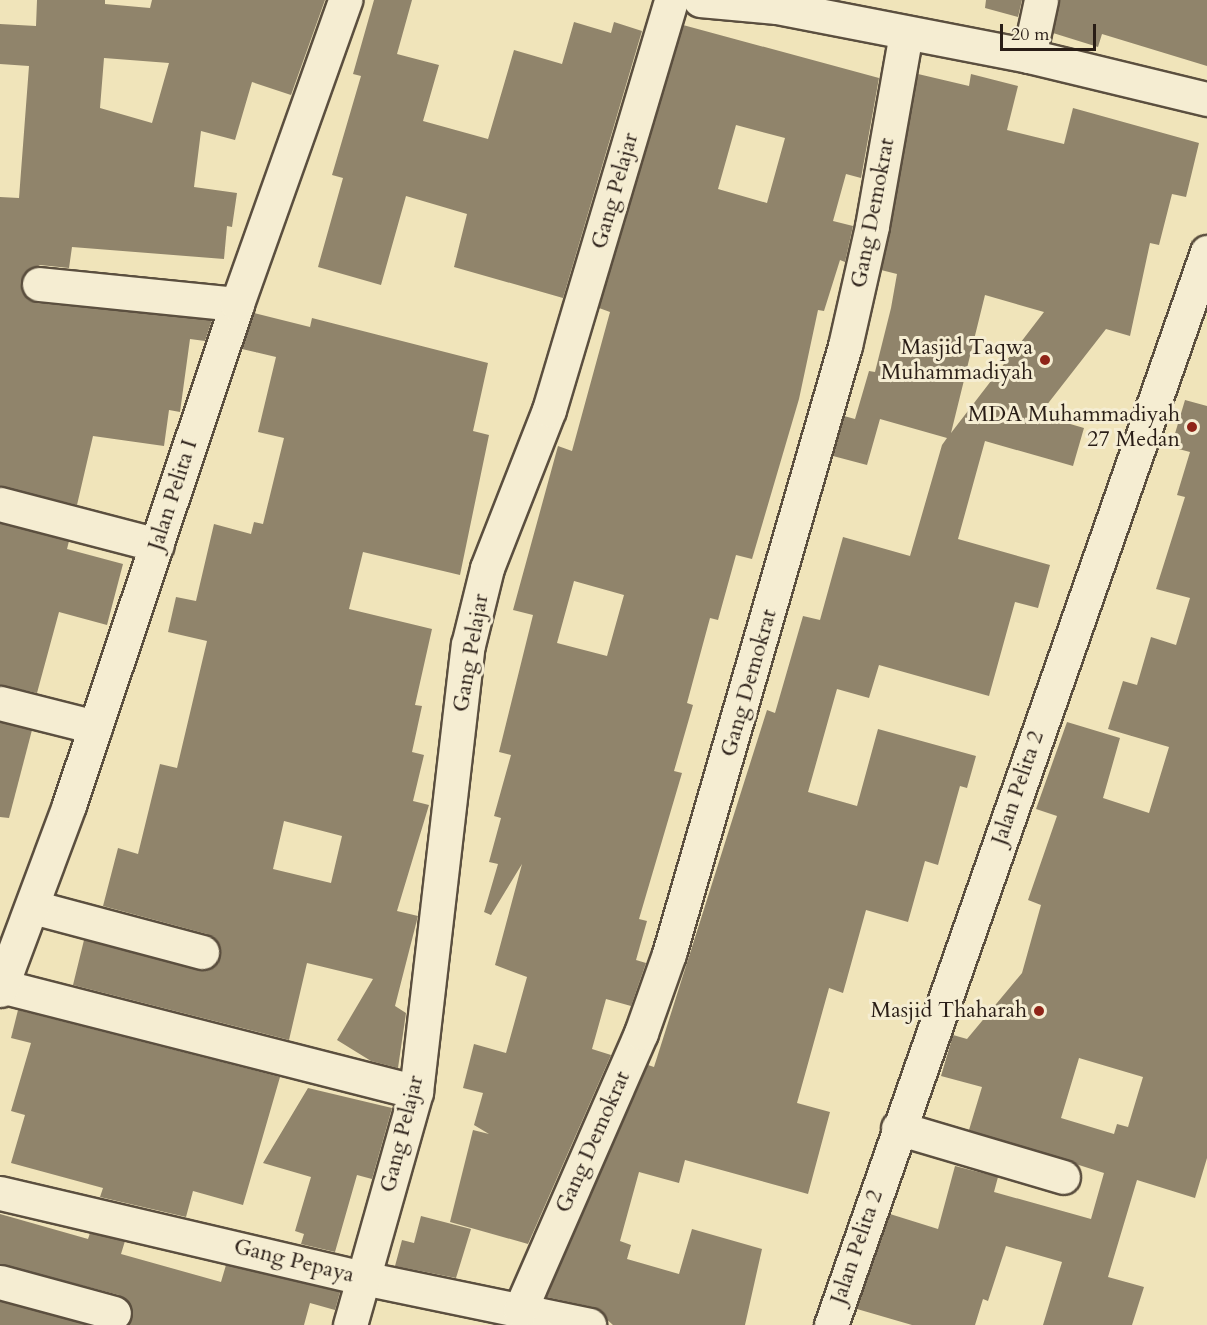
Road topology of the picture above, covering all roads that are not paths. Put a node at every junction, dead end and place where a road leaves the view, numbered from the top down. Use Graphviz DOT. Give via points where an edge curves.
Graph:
graph roads {
  1 [pos="345,0"];
  2 [pos="671,0"];
  3 [pos="700,0"];
  4 [pos="1041,0"];
  5 [pos="778,4"];
  6 [pos="906,33"];
  7 [pos="1029,56"];
  8 [pos="1207,99"];
  9 [pos="1207,252"];
  10 [pos="39,284"];
  11 [pos="237,304"];
  12 [pos="0,504"];
  13 [pos="157,545"];
  14 [pos="0,703"];
  15 [pos="95,727"];
  16 [pos="33,907"];
  17 [pos="202,952"];
  18 [pos="1,988"];
  19 [pos="416,1092"];
  20 [pos="898,1128"];
  21 [pos="1063,1177"];
  22 [pos="0,1192"];
  23 [pos="363,1278"];
  24 [pos="0,1282"];
  25 [pos="520,1310"];
  26 [pos="114,1313"];
  27 [pos="350,1325"];
  28 [pos="589,1325"];
  29 [pos="831,1325"];
  1 -- 11 [label="street, Jalan Pelita I"];
  2 -- 19 [label="street, Gang Pelajar" via="549,410 487,568 468,645"];
  3 -- 5 [label="street"];
  4 -- 7 [label="street"];
  5 -- 6 [label="street"];
  6 -- 7 [label="street"];
  6 -- 25 [label="street, Gang Demokrat" via="872,226 845,346 669,954 641,1033"];
  7 -- 8 [label="street"];
  9 -- 20 [label="street, Jalan Pelita 2"];
  10 -- 11 [label="street"];
  11 -- 13 [label="street, Jalan Pelita I"];
  12 -- 13 [label="street"];
  13 -- 15 [label="street, Jalan Pelita I"];
  14 -- 15 [label="street"];
  15 -- 16 [label="street, Jalan Pelita I"];
  16 -- 17 [label="street"];
  16 -- 18 [label="street, Jalan Pelita I"];
  18 -- 19 [label="street"];
  19 -- 23 [label="street, Gang Pelajar"];
  20 -- 21 [label="street"];
  20 -- 29 [label="street, Jalan Pelita 2"];
  22 -- 23 [label="street, Gang Pepaya"];
  23 -- 25 [label="street, Gang Pepaya"];
  23 -- 27 [label="street, Gang Pelajar"];
  24 -- 26 [label="street"];
  25 -- 28 [label="street, Gang Pepaya"];
}
